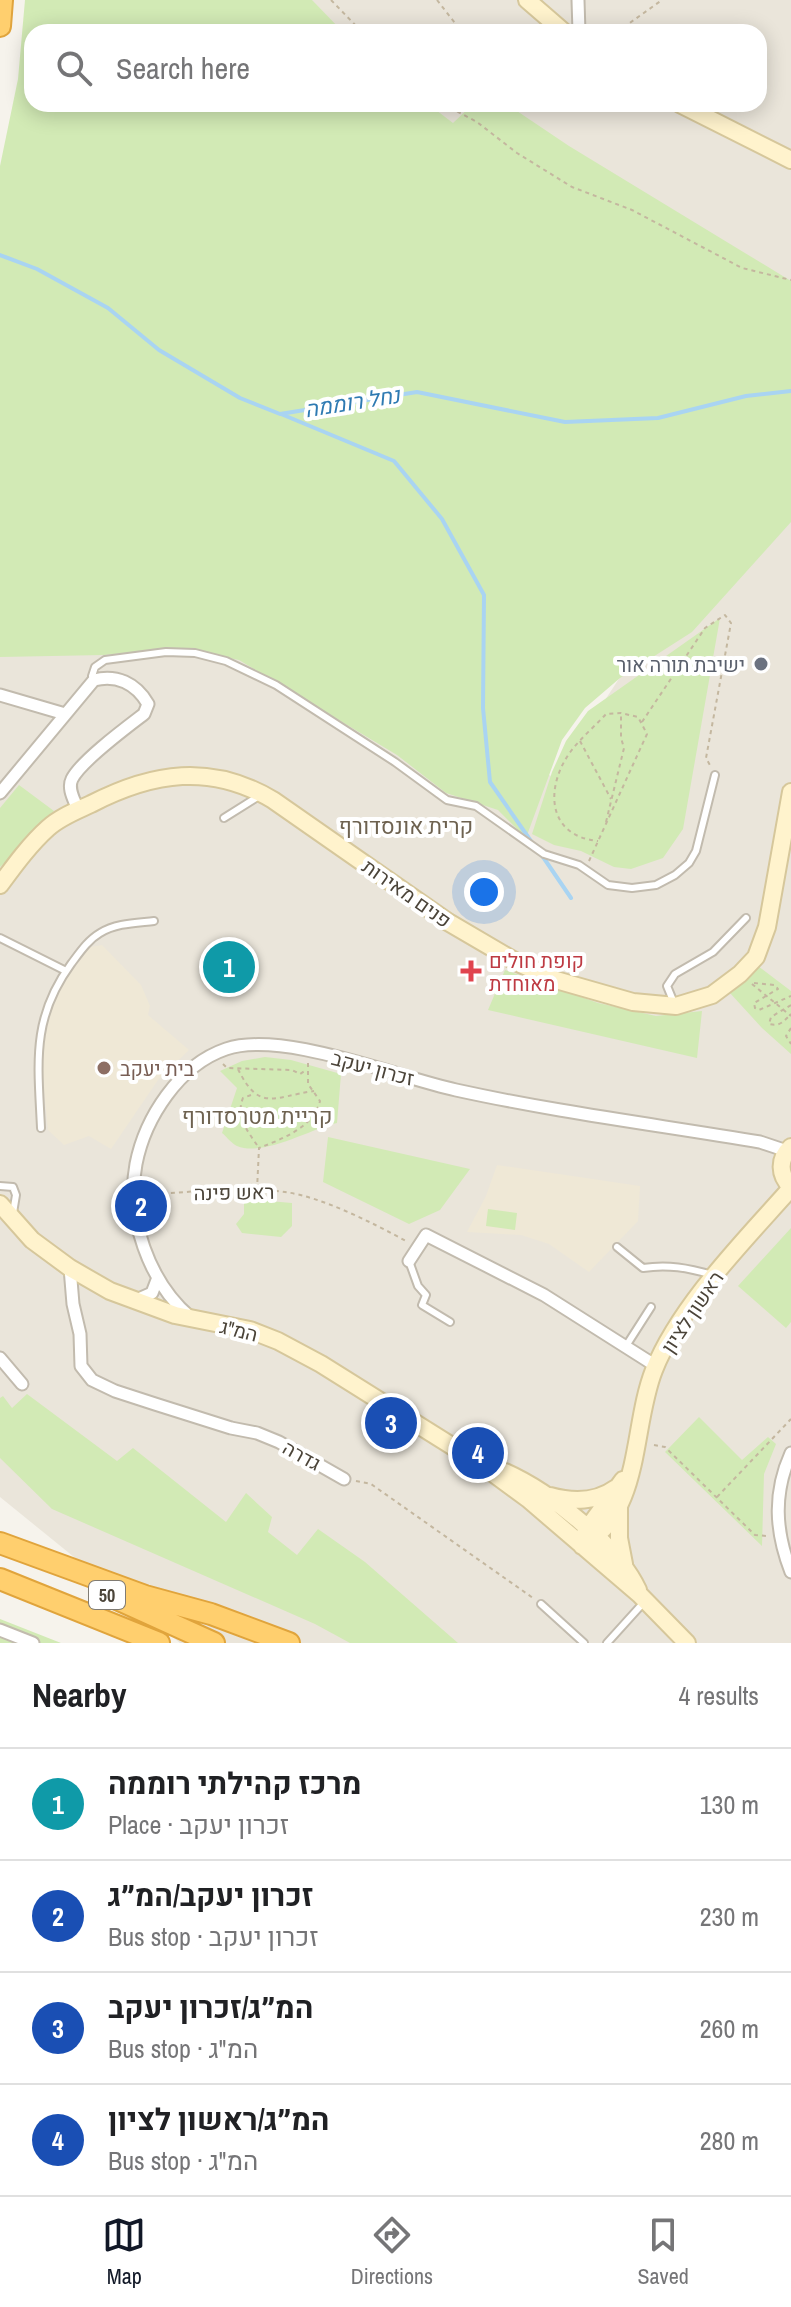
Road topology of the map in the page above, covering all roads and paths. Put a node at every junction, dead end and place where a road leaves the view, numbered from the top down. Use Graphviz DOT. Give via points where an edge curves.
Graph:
graph roads {
  1 [pos="2,0"];
  2 [pos="331,0"];
  3 [pos="437,0"];
  4 [pos="527,0"];
  5 [pos="578,0"];
  6 [pos="662,0"];
  7 [pos="354,24"];
  8 [pos="456,24"];
  9 [pos="555,24"];
  10 [pos="579,24"];
  11 [pos="628,24"];
  12 [pos="0,26"];
  13 [pos="458,112"];
  14 [pos="696,112"];
  15 [pos="791,160"];
  16 [pos="791,280"];
  17 [pos="94,680"];
  18 [pos="0,695"];
  19 [pos="621,713"];
  20 [pos="65,714"];
  21 [pos="641,723"];
  22 [pos="580,741"];
  23 [pos="715,775"];
  24 [pos="791,792"];
  25 [pos="0,793"];
  26 [pos="263,794"];
  27 [pos="611,800"];
  28 [pos="78,810"];
  29 [pos="224,818"];
  30 [pos="605,827"];
  31 [pos="598,841"];
  32 [pos="586,869"];
  33 [pos="1,884"];
  34 [pos="746,918"];
  35 [pos="154,921"];
  36 [pos="0,938"];
  37 [pos="66,971"];
  38 [pos="745,979"];
  39 [pos="791,996"];
  40 [pos="767,997"];
  41 [pos="774,1002"];
  42 [pos="791,1005"];
  43 [pos="676,1006"];
  44 [pos="783,1010"];
  45 [pos="791,1015"];
  46 [pos="791,1028"];
  47 [pos="791,1044"];
  48 [pos="309,1051"];
  49 [pos="214,1055"];
  50 [pos="237,1068"];
  51 [pos="308,1069"];
  52 [pos="314,1091"];
  53 [pos="252,1095"];
  54 [pos="41,1128"];
  55 [pos="259,1148"];
  56 [pos="789,1149"];
  57 [pos="0,1186"];
  58 [pos="791,1188"];
  59 [pos="257,1191"];
  60 [pos="134,1195"];
  61 [pos="0,1204"];
  62 [pos="12,1219"];
  63 [pos="418,1247"];
  64 [pos="617,1247"];
  65 [pos="409,1261"];
  66 [pos="70,1268"];
  67 [pos="715,1276"];
  68 [pos="157,1280"];
  69 [pos="130,1300"];
  70 [pos="651,1307"];
  71 [pos="194,1320"];
  72 [pos="450,1322"];
  73 [pos="626,1346"];
  74 [pos="0,1358"];
  75 [pos="656,1366"];
  76 [pos="22,1384"];
  77 [pos="791,1419"];
  78 [pos="635,1449"];
  79 [pos="791,1453"];
  80 [pos="479,1463"];
  81 [pos="344,1479"];
  82 [pos="620,1485"];
  83 [pos="546,1495"];
  84 [pos="717,1498"];
  85 [pos="620,1505"];
  86 [pos="588,1538"];
  87 [pos="780,1538"];
  88 [pos="0,1545"];
  89 [pos="624,1565"];
  90 [pos="791,1572"];
  91 [pos="0,1579"];
  92 [pos="643,1598"];
  93 [pos="541,1604"];
  94 [pos="0,1630"];
  95 [pos="33,1643"];
  96 [pos="159,1643"];
  97 [pos="214,1643"];
  98 [pos="289,1643"];
  99 [pos="584,1643"];
  100 [pos="607,1643"];
  101 [pos="687,1643"];
  1 -- 12 [label="highway"];
  2 -- 7 [label="path"];
  3 -- 8 [label="path"];
  4 -- 9 [label="street"];
  5 -- 10 [label="street"];
  6 -- 11 [label="path"];
  13 -- 16 [label="path" via="572,187 632,210 742,268"];
  14 -- 15 [label="street"];
  17 -- 20 [label="street"];
  17 -- 28 [label="street" via="121,679 148,704 144,714 72,779"];
  17 -- 32 [label="lane" via="95,667 105,660 166,652 226,661 276,685 447,800 476,806 544,854"];
  18 -- 20 [label="street"];
  19 -- 21 [label="path" via="638,717"];
  19 -- 22 [label="path" via="606,714"];
  19 -- 27 [label="path" via="624,748"];
  20 -- 25 [label="street"];
  21 -- 23 [label="path" via="705,628 725,615 731,623 706,758"];
  21 -- 30 [label="path" via="647,734"];
  22 -- 27 [label="path"];
  22 -- 31 [label="path" via="561,770 554,813 564,828"];
  23 -- 32 [label="lane" via="696,851 675,875 656,885 632,888 608,885"];
  24 -- 38 [label="street, פנים מאירות" via="764,941"];
  26 -- 28 [label="street, פנים מאירות" via="235,782 183,774 113,792"];
  26 -- 29 [label="lane"];
  26 -- 43 [label="street, פנים מאירות" via="468,935 518,963 633,1002"];
  27 -- 30 [label="path"];
  28 -- 33 [label="street, פנים מאירות" via="48,828"];
  30 -- 31 [label="path"];
  31 -- 32 [label="path"];
  34 -- 43 [label="lane" via="708,957 675,974 667,986"];
  35 -- 37 [label="lane" via="101,932"];
  36 -- 37 [label="lane"];
  37 -- 54 [label="lane" via="42,1021 37,1061"];
  38 -- 40 [label="path"];
  38 -- 40 [label="path" via="775,985 778,989"];
  38 -- 43 [label="street, פנים מאירות"];
  39 -- 41 [label="path"];
  40 -- 41 [label="path"];
  40 -- 41 [label="path" via="754,1003 755,1008"];
  41 -- 44 [label="path"];
  42 -- 44 [label="path"];
  44 -- 45 [label="path"];
  44 -- 45 [label="path" via="769,1024 776,1026"];
  46 -- 47 [label="path" via="786,1036"];
  48 -- 49 [label="street, זכרון יעקב" via="262,1045"];
  48 -- 51 [label="path"];
  48 -- 56 [label="street, זכרון יעקב" via="455,1090"];
  49 -- 50 [label="path" via="227,1068"];
  49 -- 60 [label="street, זכרון יעקב" via="193,1069 158,1107 141,1142"];
  50 -- 51 [label="path" via="300,1074"];
  50 -- 53 [label="path"];
  51 -- 52 [label="path"];
  52 -- 53 [label="path" via="265,1099"];
  52 -- 55 [label="path" via="318,1111 306,1124"];
  53 -- 55 [label="path" via="243,1098 240,1107"];
  55 -- 59 [label="path"];
  56 -- 58 [label="street" via="781,1166"];
  57 -- 62 [label="lane" via="13,1187 16,1195"];
  58 -- 67 [label="street, ראשון לציון"];
  59 -- 60 [label="path, ראש פינה"];
  59 -- 63 [label="path, ראש פינה" via="305,1196"];
  60 -- 68 [label="street, זכרון יעקב"];
  61 -- 62 [label="street, המ\"ג"];
  62 -- 66 [label="street, המ\"ג"];
  63 -- 65 [label="street"];
  63 -- 73 [label="street" via="426,1235 544,1295"];
  64 -- 67 [label="lane" via="643,1268 683,1267"];
  65 -- 72 [label="lane" via="426,1295 422,1305"];
  66 -- 69 [label="street, המ\"ג"];
  66 -- 81 [label="street, גדרה" via="81,1366 92,1380 257,1433"];
  67 -- 75 [label="street, ראשון לציון"];
  68 -- 69 [label="street" via="149,1296"];
  68 -- 71 [label="street, זכרון יעקב"];
  69 -- 71 [label="street, המ\"ג"];
  70 -- 73 [label="lane"];
  71 -- 80 [label="street, המ\"ג" via="278,1341"];
  73 -- 75 [label="street"];
  74 -- 76 [label="street"];
  75 -- 78 [label="street, ראשון לציון"];
  77 -- 84 [label="path"];
  78 -- 82 [label="street, ראשון לציון"];
  78 -- 84 [label="path" via="665,1447"];
  78 -- 85 [label="street, ראשון לציון"];
  79 -- 87 [label="street" via="779,1490"];
  80 -- 83 [label="street, המ\"ג"];
  80 -- 86 [label="street, המ\"ג"];
  81 -- 93 [label="path, גדרה" via="371,1484"];
  82 -- 83 [label="street" via="587,1499"];
  82 -- 86 [label="street, ראשון לציון"];
  83 -- 86 [label="street, המ\"ג"];
  84 -- 87 [label="path" via="755,1535"];
  85 -- 86 [label="street, ראשון לציון"];
  85 -- 89 [label="street"];
  86 -- 89 [label="street, המ\"ג"];
  86 -- 92 [label="street, המ\"ג"];
  87 -- 90 [label="street"];
  88 -- 97 [label="highway, 50"];
  88 -- 98 [label="highway"];
  89 -- 92 [label="street, המ\"ג"];
  91 -- 96 [label="highway, 50"];
  92 -- 100 [label="lane"];
  92 -- 101 [label="street, המ\"ג"];
  93 -- 99 [label="lane"];
  94 -- 95 [label="street"];
}
